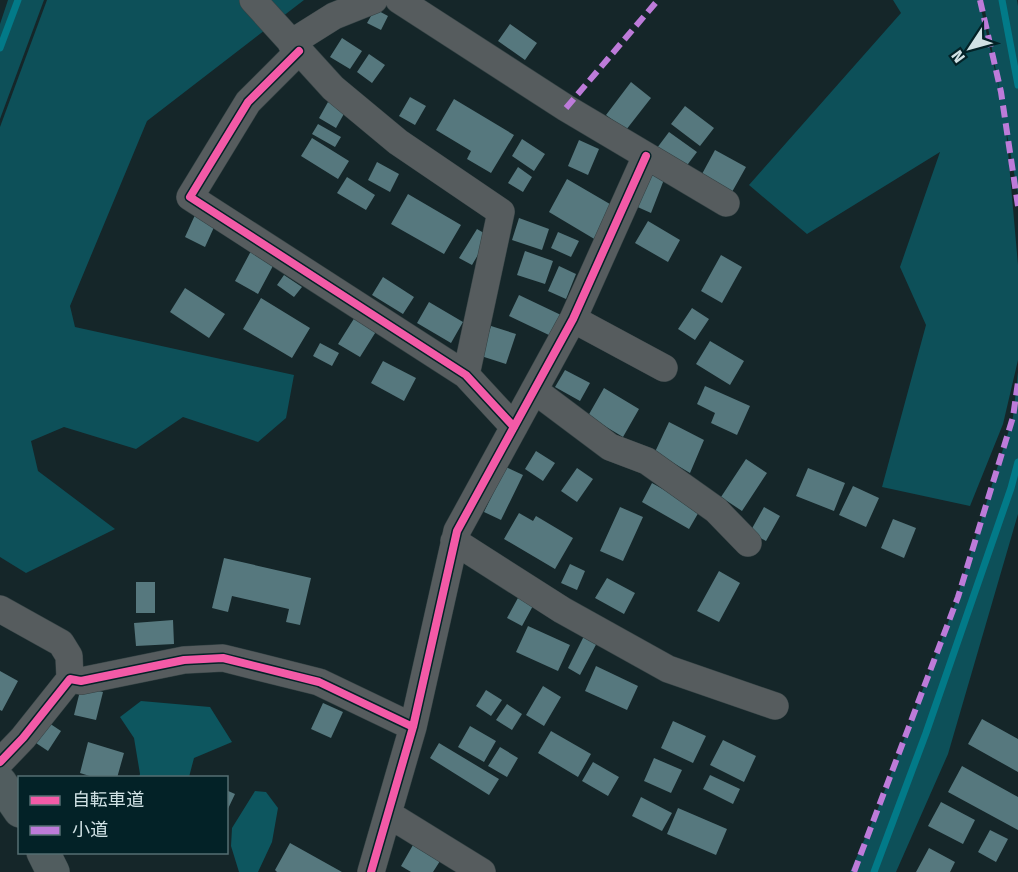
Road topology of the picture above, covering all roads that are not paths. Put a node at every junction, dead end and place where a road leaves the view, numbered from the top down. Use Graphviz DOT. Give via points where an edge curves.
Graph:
graph roads {
  1 [pos="253,0"];
  2 [pos="374,0"];
  3 [pos="399,0"];
  4 [pos="295,47"];
  5 [pos="646,156"];
  6 [pos="726,203"];
  7 [pos="573,319"];
  8 [pos="664,368"];
  9 [pos="466,375"];
  10 [pos="534,390"];
  11 [pos="514,426"];
  12 [pos="454,541"];
  13 [pos="748,543"];
  14 [pos="0,609"];
  15 [pos="70,679"];
  16 [pos="775,706"];
  17 [pos="413,727"];
  18 [pos="0,762"];
  19 [pos="0,782"];
  20 [pos="18,808"];
  21 [pos="388,814"];
  22 [pos="44,854"];
  23 [pos="53,872"];
  24 [pos="371,872"];
  25 [pos="482,872"];
  1 -- 4 [label="street"];
  2 -- 4 [label="street" via="334,16"];
  3 -- 5 [label="street"];
  4 -- 9 [label="street" via="333,88 398,141 501,212"];
  4 -- 9 [label="street" via="248,102 190,197"];
  5 -- 6 [label="street"];
  5 -- 7 [label="street"];
  7 -- 8 [label="street"];
  7 -- 10 [label="street"];
  9 -- 11 [label="street"];
  10 -- 11 [label="street"];
  10 -- 13 [label="street" via="610,447 647,462 716,510"];
  11 -- 12 [label="street"];
  12 -- 16 [label="street" via="562,610 668,669"];
  12 -- 17 [label="street"];
  14 -- 15 [label="street" via="61,644 69,656"];
  15 -- 17 [label="street" via="81,681 184,660 224,658 319,682"];
  15 -- 18 [label="street"];
  17 -- 21 [label="street"];
  19 -- 20 [label="main road"];
  21 -- 24 [label="street"];
  21 -- 25 [label="street"];
  22 -- 23 [label="main road"];
}
